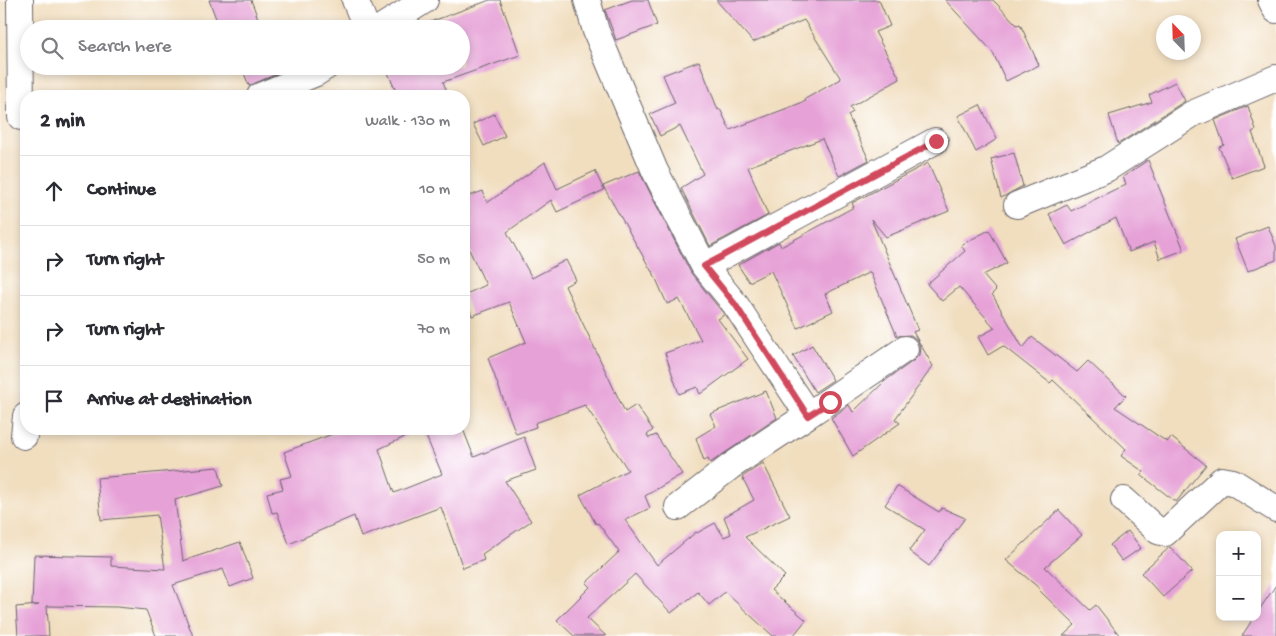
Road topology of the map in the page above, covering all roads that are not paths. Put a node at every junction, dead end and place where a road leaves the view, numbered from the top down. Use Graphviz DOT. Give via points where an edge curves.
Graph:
graph roads {
  1 [pos="20,0"];
  2 [pos="355,0"];
  3 [pos="425,0"];
  4 [pos="586,0"];
  5 [pos="1271,0"];
  6 [pos="1276,10"];
  7 [pos="363,20"];
  8 [pos="393,20"];
  9 [pos="311,75"];
  10 [pos="1276,78"];
  11 [pos="275,90"];
  12 [pos="16,114"];
  13 [pos="936,141"];
  14 [pos="1017,205"];
  15 [pos="704,266"];
  16 [pos="906,349"];
  17 [pos="808,416"];
  18 [pos="1124,500"];
  19 [pos="678,507"];
  20 [pos="1276,509"];
  1 -- 12 [label="street"];
  2 -- 7 [label="street"];
  3 -- 8 [label="street"];
  4 -- 15 [label="street" via="647,154"];
  5 -- 6 [label="street"];
  9 -- 11 [label="street"];
  10 -- 14 [label="street" via="1192,114 1106,169"];
  13 -- 15 [label="street"];
  15 -- 17 [label="street" via="735,304"];
  16 -- 17 [label="street"];
  17 -- 19 [label="street" via="731,466"];
  18 -- 20 [label="street" via="1158,531 1166,534 1222,480 1233,482"];
}
